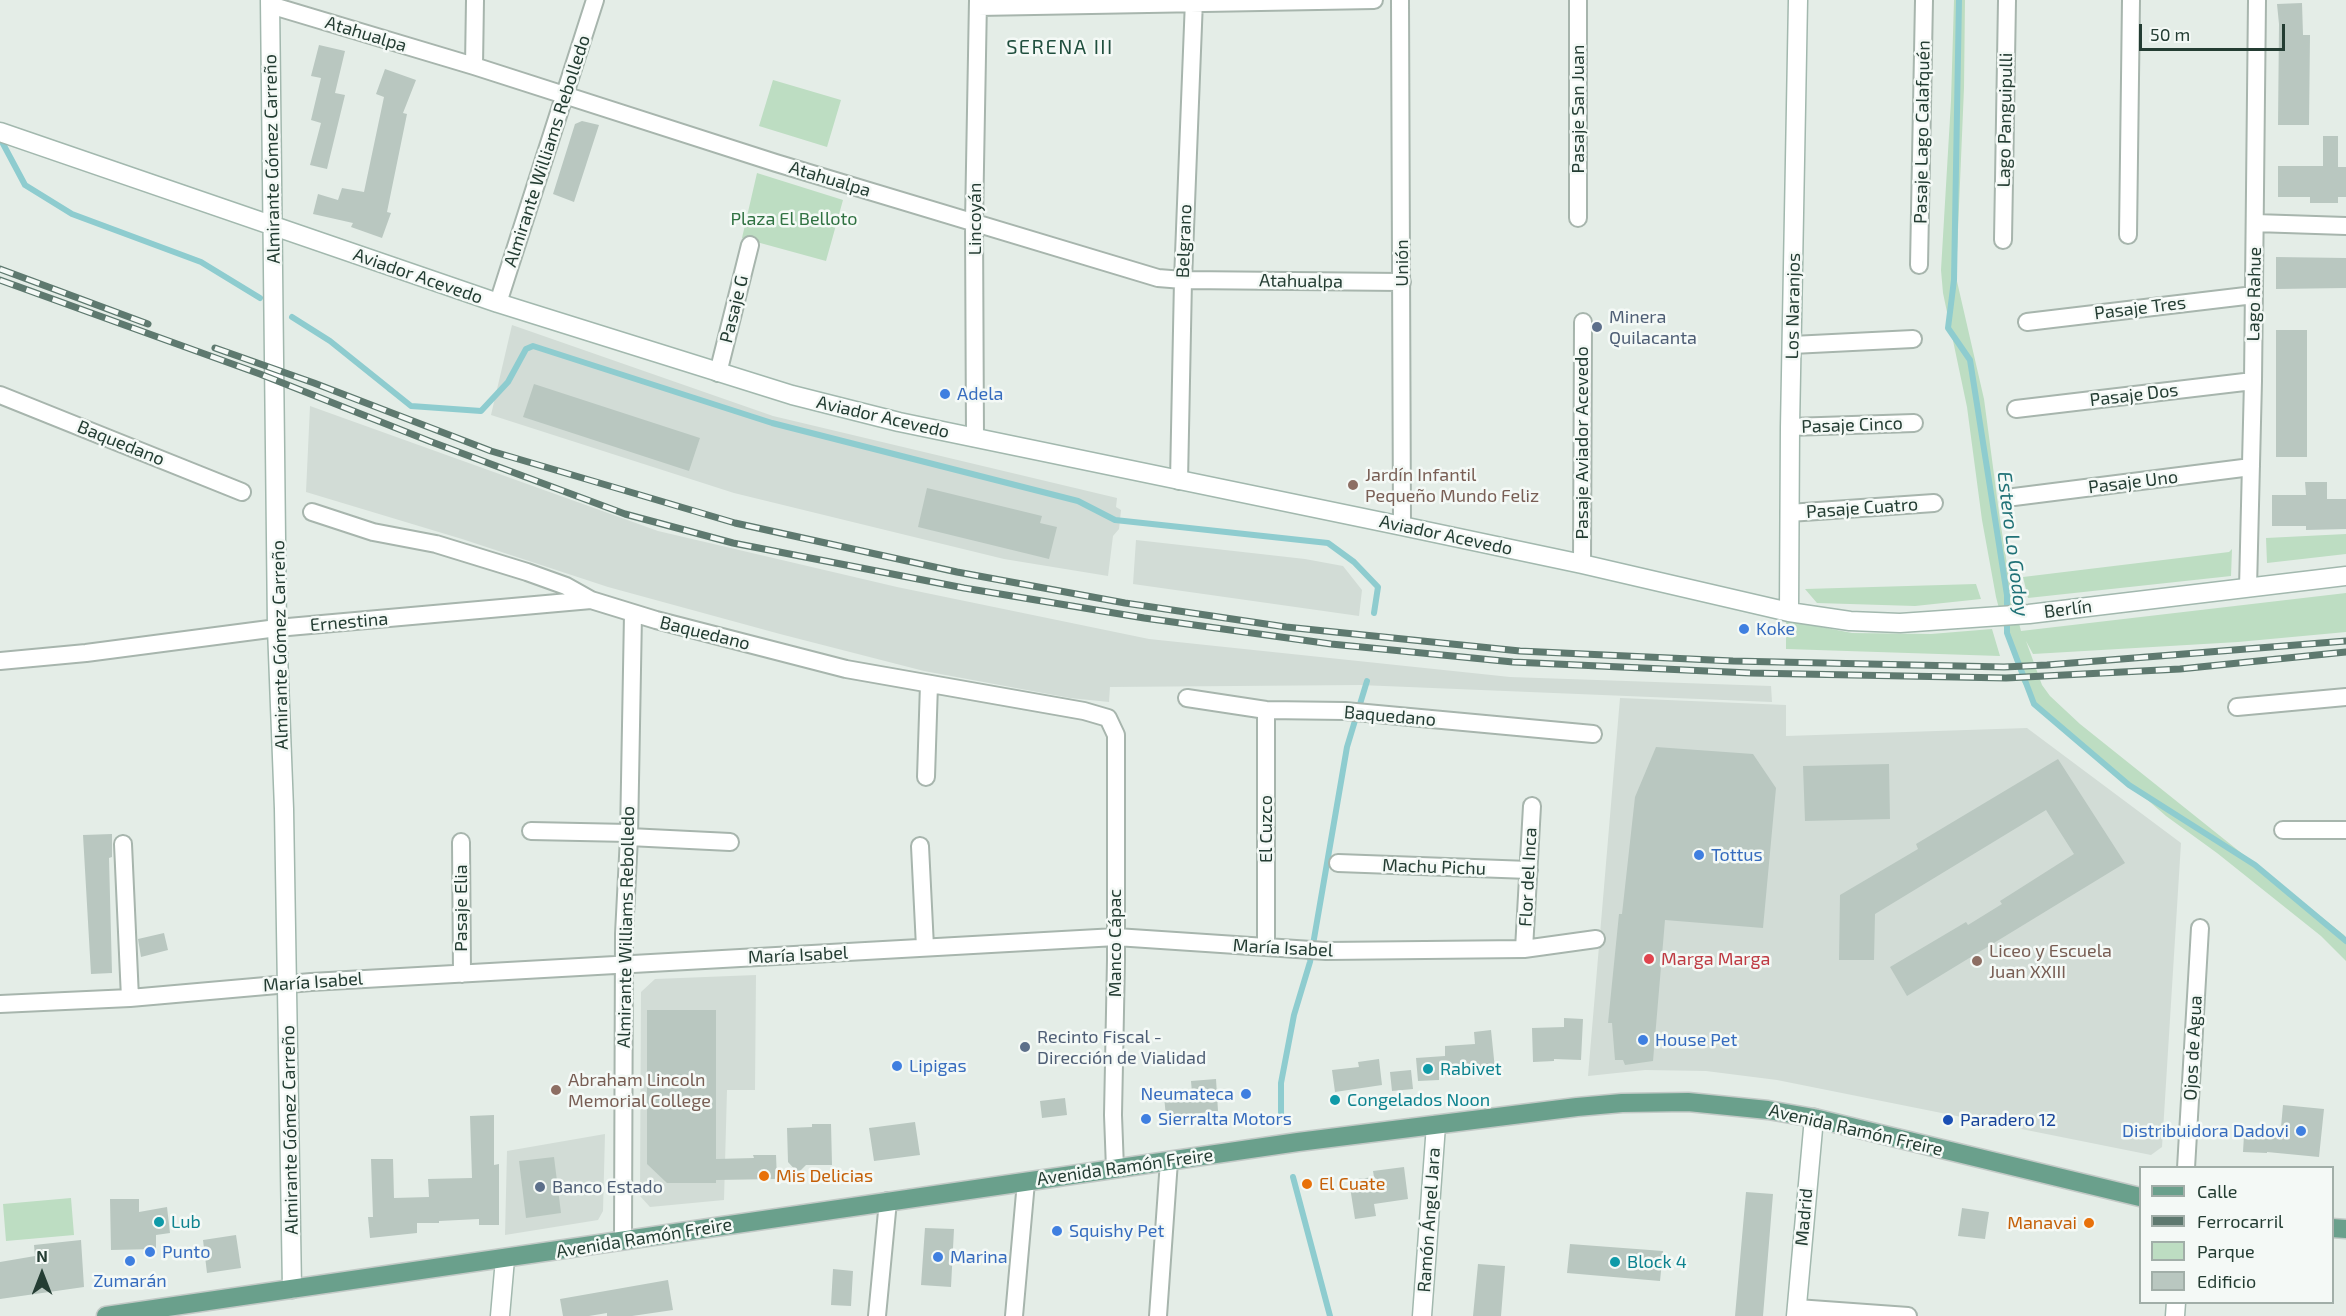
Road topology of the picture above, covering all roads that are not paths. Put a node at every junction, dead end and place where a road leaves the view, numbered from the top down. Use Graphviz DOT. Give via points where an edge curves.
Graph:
graph roads {
  1 [pos="475,0"];
  2 [pos="595,0"];
  3 [pos="1374,0"];
  4 [pos="1400,0"];
  5 [pos="1578,0"];
  6 [pos="1798,0"];
  7 [pos="1924,0"];
  8 [pos="2007,0"];
  9 [pos="2130,0"];
  10 [pos="2257,0"];
  11 [pos="1194,2"];
  12 [pos="270,3"];
  13 [pos="978,4"];
  14 [pos="474,66"];
  15 [pos="564,96"];
  16 [pos="0,132"];
  17 [pos="1578,218"];
  18 [pos="974,222"];
  19 [pos="2255,224"];
  20 [pos="2346,226"];
  21 [pos="273,227"];
  22 [pos="2128,235"];
  23 [pos="2003,240"];
  24 [pos="750,245"];
  25 [pos="1919,265"];
  26 [pos="1183,280"];
  27 [pos="1402,282"];
  28 [pos="2254,295"];
  29 [pos="498,303"];
  30 [pos="1583,322"];
  31 [pos="2027,322"];
  32 [pos="1912,339"];
  33 [pos="1792,345"];
  34 [pos="718,373"];
  35 [pos="2253,381"];
  36 [pos="0,395"];
  37 [pos="2016,409"];
  38 [pos="1914,423"];
  39 [pos="1790,427"];
  40 [pos="975,438"];
  41 [pos="2251,467"];
  42 [pos="1179,481"];
  43 [pos="242,492"];
  44 [pos="2014,497"];
  45 [pos="1934,503"];
  46 [pos="312,512"];
  47 [pos="1790,513"];
  48 [pos="1402,526"];
  49 [pos="1582,564"];
  50 [pos="2346,576"];
  51 [pos="2248,588"];
  52 [pos="591,600"];
  53 [pos="1790,612"];
  54 [pos="633,614"];
  55 [pos="278,628"];
  56 [pos="0,661"];
  57 [pos="929,684"];
  58 [pos="1187,698"];
  59 [pos="2346,698"];
  60 [pos="2237,707"];
  61 [pos="1266,710"];
  62 [pos="1108,718"];
  63 [pos="1593,734"];
  64 [pos="926,777"];
  65 [pos="1532,806"];
  66 [pos="2283,830"];
  67 [pos="2346,830"];
  68 [pos="531,831"];
  69 [pos="629,835"];
  70 [pos="460,842"];
  71 [pos="730,842"];
  72 [pos="123,843"];
  73 [pos="920,846"];
  74 [pos="1338,863"];
  75 [pos="1529,870"];
  76 [pos="2200,928"];
  77 [pos="1116,937"];
  78 [pos="1596,939"];
  79 [pos="925,947"];
  80 [pos="1266,947"];
  81 [pos="1524,948"];
  82 [pos="624,964"];
  83 [pos="462,974"];
  84 [pos="287,984"];
  85 [pos="130,998"];
  86 [pos="0,1004"];
  87 [pos="1814,1118"];
  88 [pos="1436,1125"];
  89 [pos="1168,1161"];
  90 [pos="2187,1166"];
  91 [pos="1115,1169"];
  92 [pos="1026,1182"];
  93 [pos="2139,1197"];
  94 [pos="888,1201"];
  95 [pos="623,1240"];
  96 [pos="505,1259"];
  97 [pos="292,1289"];
  98 [pos="1796,1312"];
  99 [pos="132,1314"];
  100 [pos="106,1316"];
  101 [pos="500,1316"];
  102 [pos="877,1316"];
  103 [pos="1014,1316"];
  104 [pos="1158,1316"];
  105 [pos="1422,1316"];
  106 [pos="1908,1316"];
  1 -- 14 [label="street"];
  2 -- 15 [label="street, Almirante Williams Rebolledo"];
  3 -- 11 [label="street"];
  4 -- 27 [label="street, Unión"];
  5 -- 17 [label="street, Pasaje San Juan"];
  6 -- 33 [label="main road, Los Naranjos"];
  7 -- 25 [label="street, Pasaje Lago Calafquén"];
  8 -- 23 [label="street, Lago Panguipulli"];
  9 -- 22 [label="street"];
  10 -- 19 [label="street, Lago Rahue"];
  11 -- 13 [label="street"];
  11 -- 26 [label="street, Belgrano"];
  12 -- 14 [label="street, Atahualpa"];
  12 -- 21 [label="main road, Almirante Gómez Carreño"];
  13 -- 18 [label="street, Lincoyán"];
  14 -- 15 [label="street, Atahualpa"];
  15 -- 18 [label="street, Atahualpa"];
  15 -- 29 [label="street, Almirante Williams Rebolledo"];
  16 -- 21 [label="main road, Aviador Acevedo"];
  18 -- 26 [label="street, Atahualpa" via="1158,278"];
  18 -- 40 [label="street, Lincoyán"];
  19 -- 20 [label="street"];
  19 -- 28 [label="street, Lago Rahue"];
  21 -- 29 [label="main road, Aviador Acevedo"];
  21 -- 55 [label="main road, Almirante Gómez Carreño"];
  24 -- 34 [label="street, Pasaje G"];
  26 -- 27 [label="street, Atahualpa"];
  26 -- 42 [label="street, Belgrano"];
  27 -- 48 [label="street, Unión"];
  28 -- 31 [label="street, Pasaje Tres"];
  28 -- 35 [label="street, Lago Rahue"];
  29 -- 34 [label="main road, Aviador Acevedo"];
  30 -- 49 [label="street, Pasaje Aviador Acevedo"];
  32 -- 33 [label="street"];
  33 -- 39 [label="main road, Los Naranjos"];
  34 -- 40 [label="main road, Aviador Acevedo" via="803,398"];
  35 -- 37 [label="street, Pasaje Dos"];
  35 -- 41 [label="street, Lago Rahue"];
  36 -- 43 [label="street, Baquedano"];
  38 -- 39 [label="street, Pasaje Cinco"];
  39 -- 47 [label="main road, Los Naranjos"];
  40 -- 42 [label="main road, Aviador Acevedo"];
  41 -- 44 [label="street, Pasaje Uno"];
  41 -- 51 [label="street, Lago Rahue"];
  42 -- 48 [label="main road, Aviador Acevedo"];
  45 -- 47 [label="street, Pasaje Cuatro"];
  46 -- 52 [label="street, Baquedano" via="527,572"];
  47 -- 53 [label="main road, Los Naranjos"];
  48 -- 49 [label="main road, Aviador Acevedo"];
  49 -- 53 [label="main road, Aviador Acevedo"];
  50 -- 51 [label="main road, Berlín"];
  51 -- 53 [label="main road, Berlín" via="2029,614 1900,623"];
  52 -- 54 [label="street, Baquedano"];
  52 -- 55 [label="street, Ernestina"];
  54 -- 57 [label="street, Baquedano" via="846,669"];
  54 -- 69 [label="street, Almirante Williams Rebolledo"];
  55 -- 56 [label="street, Ernestina"];
  55 -- 84 [label="main road, Almirante Gómez Carreño"];
  57 -- 62 [label="street, Baquedano"];
  57 -- 64 [label="street"];
  58 -- 61 [label="street, Baquedano"];
  59 -- 60 [label="street"];
  61 -- 63 [label="street, Baquedano" via="1345,711"];
  61 -- 80 [label="street, El Cuzco"];
  62 -- 77 [label="street, Manco Cápac" via="1116,735"];
  65 -- 75 [label="street, Flor del Inca"];
  66 -- 67 [label="street"];
  68 -- 69 [label="street"];
  69 -- 71 [label="street"];
  69 -- 82 [label="street, Almirante Williams Rebolledo"];
  70 -- 83 [label="street, Pasaje Elia"];
  72 -- 85 [label="street"];
  73 -- 79 [label="street"];
  74 -- 75 [label="street, Machu Pichu"];
  75 -- 81 [label="street, Flor del Inca"];
  76 -- 90 [label="street, Ojos de Agua"];
  77 -- 79 [label="street, María Isabel"];
  77 -- 80 [label="street, María Isabel"];
  77 -- 91 [label="street, Manco Cápac"];
  78 -- 81 [label="street, María Isabel"];
  79 -- 82 [label="street, María Isabel"];
  80 -- 81 [label="street, María Isabel" via="1326,951"];
  82 -- 83 [label="street, María Isabel"];
  82 -- 95 [label="street, Almirante Williams Rebolledo"];
  83 -- 84 [label="street, María Isabel"];
  84 -- 85 [label="street, María Isabel"];
  84 -- 97 [label="main road, Almirante Gómez Carreño"];
  85 -- 86 [label="street, María Isabel"];
  87 -- 88 [label="main road, Avenida Ramón Freire" via="1768,1110 1659,1102 1577,1107"];
  87 -- 93 [label="main road, Avenida Ramón Freire"];
  87 -- 98 [label="main road, Madrid"];
  88 -- 89 [label="main road, Avenida Ramón Freire"];
  88 -- 105 [label="main road, Ramón Ángel Jara"];
  89 -- 91 [label="main road, Avenida Ramón Freire"];
  89 -- 104 [label="street"];
  91 -- 92 [label="main road, Avenida Ramón Freire"];
  92 -- 94 [label="main road, Avenida Ramón Freire"];
  92 -- 103 [label="street"];
  94 -- 95 [label="main road, Avenida Ramón Freire"];
  94 -- 102 [label="street"];
  95 -- 96 [label="main road, Avenida Ramón Freire"];
  96 -- 97 [label="main road, Avenida Ramón Freire"];
  96 -- 101 [label="main road"];
  97 -- 99 [label="main road, Avenida Ramón Freire"];
  98 -- 106 [label="street"];
  99 -- 100 [label="main road, Avenida Ramón Freire"];
}
